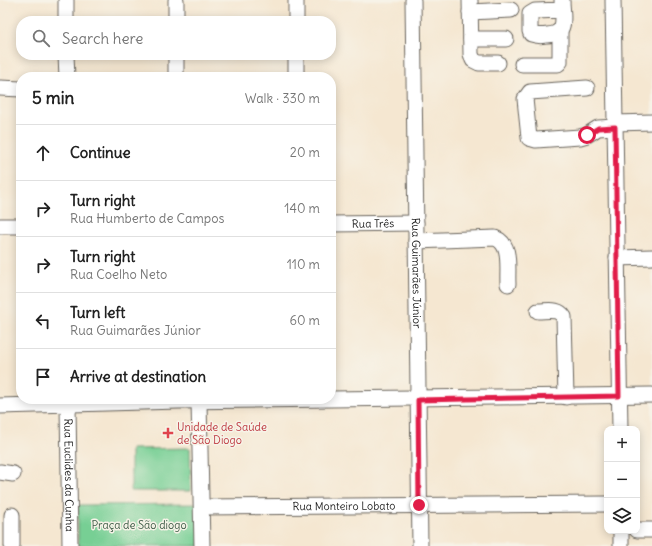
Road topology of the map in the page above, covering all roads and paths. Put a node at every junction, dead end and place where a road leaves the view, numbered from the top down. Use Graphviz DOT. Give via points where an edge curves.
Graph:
graph roads {
  1 [pos="66,0"];
  2 [pos="176,0"];
  3 [pos="296,0"];
  4 [pos="413,0"];
  5 [pos="613,0"];
  6 [pos="562,5"];
  7 [pos="470,6"];
  8 [pos="511,10"];
  9 [pos="66,16"];
  10 [pos="176,16"];
  11 [pos="296,16"];
  12 [pos="560,32"];
  13 [pos="471,39"];
  14 [pos="506,39"];
  15 [pos="66,60"];
  16 [pos="176,60"];
  17 [pos="296,60"];
  18 [pos="498,63"];
  19 [pos="522,64"];
  20 [pos="67,72"];
  21 [pos="176,72"];
  22 [pos="296,72"];
  23 [pos="0,88"];
  24 [pos="587,88"];
  25 [pos="16,89"];
  26 [pos="652,122"];
  27 [pos="615,125"];
  28 [pos="416,223"];
  29 [pos="336,224"];
  30 [pos="0,226"];
  31 [pos="16,226"];
  32 [pos="416,241"];
  33 [pos="652,257"];
  34 [pos="617,258"];
  35 [pos="508,284"];
  36 [pos="538,311"];
  37 [pos="619,396"];
  38 [pos="652,396"];
  39 [pos="566,397"];
  40 [pos="336,400"];
  41 [pos="418,400"];
  42 [pos="68,404"];
  43 [pos="199,404"];
  44 [pos="0,406"];
  45 [pos="620,426"];
  46 [pos="604,504"];
  47 [pos="419,505"];
  48 [pos="202,506"];
  49 [pos="12,515"];
  50 [pos="640,530"];
  51 [pos="652,530"];
  52 [pos="621,534"];
  53 [pos="12,546"];
  54 [pos="70,546"];
  55 [pos="202,546"];
  56 [pos="420,546"];
  57 [pos="621,546"];
  1 -- 9 [label="street"];
  2 -- 10 [label="street"];
  3 -- 11 [label="street"];
  4 -- 28 [label="street, Rua Guimarães Júnior"];
  5 -- 27 [label="street"];
  6 -- 12 [label="street"];
  6 -- 12 [label="street" via="535,11 530,14 529,19 531,34 543,36 556,35"];
  7 -- 8 [label="street"];
  7 -- 13 [label="street"];
  12 -- 19 [label="street" via="558,64"];
  13 -- 14 [label="street"];
  13 -- 18 [label="street" via="473,60 479,63"];
  15 -- 20 [label="street"];
  16 -- 21 [label="street"];
  17 -- 22 [label="street"];
  23 -- 25 [label="street"];
  24 -- 27 [label="street" via="530,92 525,99 528,138 536,140 580,137 598,128"];
  26 -- 27 [label="street"];
  27 -- 34 [label="street"];
  28 -- 29 [label="street, Rua Três"];
  28 -- 32 [label="street, Rua Guimarães Júnior"];
  30 -- 31 [label="street"];
  32 -- 35 [label="street" via="495,238 502,240 506,248"];
  32 -- 41 [label="street, Rua Guimarães Júnior"];
  33 -- 34 [label="street"];
  34 -- 37 [label="street"];
  36 -- 39 [label="street" via="554,310 562,313 564,317"];
  37 -- 38 [label="street"];
  37 -- 39 [label="street"];
  37 -- 45 [label="street"];
  39 -- 41 [label="street"];
  40 -- 41 [label="street"];
  41 -- 47 [label="street, Rua Guimarães Júnior"];
  42 -- 44 [label="street"];
  42 -- 54 [label="street, Rua Euclides da Cunha"];
  43 -- 48 [label="street"];
  46 -- 47 [label="street, Rua Monteiro Lobato"];
  47 -- 48 [label="street, Rua Monteiro Lobato"];
  47 -- 56 [label="street, Rua Guimarães Júnior"];
  48 -- 55 [label="street"];
  49 -- 53 [label="street"];
  50 -- 51 [label="street"];
  52 -- 57 [label="street"];
}
